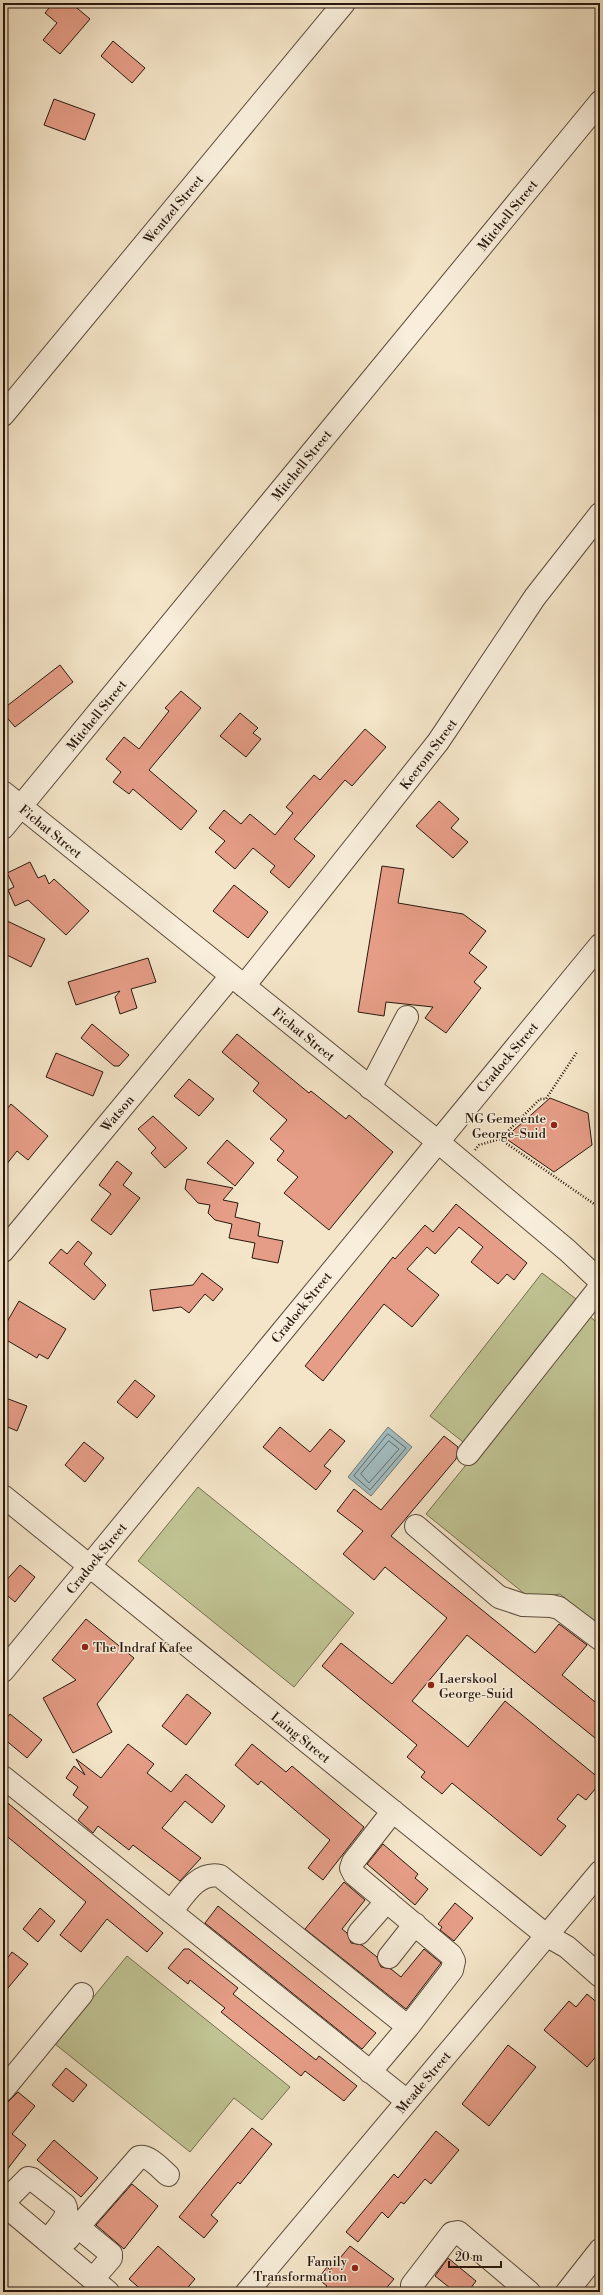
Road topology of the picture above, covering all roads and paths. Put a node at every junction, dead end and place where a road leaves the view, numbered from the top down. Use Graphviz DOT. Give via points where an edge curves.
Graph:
graph roads {
  1 [pos="344,3"];
  2 [pos="600,102"];
  3 [pos="3,415"];
  4 [pos="600,514"];
  5 [pos="3,792"];
  6 [pos="20,807"];
  7 [pos="3,828"];
  8 [pos="600,944"];
  9 [pos="238,981"];
  10 [pos="407,1017"];
  11 [pos="577,1052"];
  12 [pos="370,1088"];
  13 [pos="500,1139"];
  14 [pos="437,1141"];
  15 [pos="463,1163"];
  16 [pos="600,1208"];
  17 [pos="3,1251"];
  18 [pos="600,1281"];
  19 [pos="600,1287"];
  20 [pos="468,1454"];
  21 [pos="3,1496"];
  22 [pos="416,1526"];
  23 [pos="90,1566"];
  24 [pos="600,1639"];
  25 [pos="3,1671"];
  26 [pos="3,1777"];
  27 [pos="393,1811"];
  28 [pos="600,1872"];
  29 [pos="387,1901"];
  30 [pos="171,1912"];
  31 [pos="415,1924"];
  32 [pos="360,1933"];
  33 [pos="546,1935"];
  34 [pos="389,1957"];
  35 [pos="600,1976"];
  36 [pos="82,1994"];
  37 [pos="408,2028"];
  38 [pos="370,2072"];
  39 [pos="3,2090"];
  40 [pos="407,2101"];
  41 [pos="168,2175"];
  42 [pos="3,2203"];
  43 [pos="78,2227"];
  44 [pos="53,2246"];
  45 [pos="600,2250"];
  46 [pos="100,2286"];
  47 [pos="247,2292"];
  48 [pos="414,2292"];
  49 [pos="529,2292"];
  50 [pos="567,2292"];
  1 -- 3 [label="street, Wentzel Street"];
  2 -- 6 [label="street, Mitchell Street"];
  4 -- 9 [label="street, Keerom Street" via="535,597 438,742"];
  5 -- 6 [label="street, Fichat Street"];
  6 -- 7 [label="street, Mitchell Street"];
  6 -- 9 [label="street, Fichat Street"];
  8 -- 14 [label="street, Cradock Street"];
  9 -- 12 [label="street, Fichat Street"];
  9 -- 17 [label="street, Watson"];
  10 -- 12 [label="street"];
  11 -- 13 [label="path" via="546,1098 540,1099"];
  12 -- 14 [label="street, Fichat Street"];
  13 -- 15 [label="path" via="479,1145"];
  13 -- 16 [label="path"];
  14 -- 15 [label="street, Fichat Street"];
  14 -- 23 [label="street, Cradock Street"];
  15 -- 18 [label="street, Fichat Street"];
  19 -- 20 [label="street"];
  21 -- 23 [label="street, Laing Street"];
  22 -- 24 [label="street" via="499,1597 524,1605 559,1608"];
  23 -- 25 [label="street, Cradock Street"];
  23 -- 27 [label="street, Laing Street"];
  26 -- 30 [label="street"];
  27 -- 29 [label="street" via="352,1862 351,1868 354,1874"];
  27 -- 33 [label="street, Laing Street"];
  28 -- 33 [label="street, Meade Street"];
  29 -- 31 [label="street"];
  29 -- 32 [label="street"];
  30 -- 37 [label="street" via="195,1883 209,1876 220,1876"];
  30 -- 38 [label="street"];
  31 -- 34 [label="street"];
  31 -- 37 [label="street" via="451,1955 454,1962 452,1970"];
  33 -- 35 [label="street, Laing Street" via="567,1947"];
  33 -- 40 [label="street, Meade Street"];
  36 -- 39 [label="street"];
  37 -- 38 [label="street"];
  38 -- 40 [label="street"];
  40 -- 47 [label="street, Meade Street"];
  41 -- 43 [label="street" via="148,2159 139,2157"];
  42 -- 44 [label="street"];
  42 -- 44 [label="street" via="28,2178 65,2205 68,2210"];
  43 -- 44 [label="street"];
  43 -- 46 [label="street" via="111,2254"];
  44 -- 46 [label="street"];
  45 -- 50 [label="street"];
  48 -- 49 [label="street" via="412,2284 454,2232 458,2232"];
}
